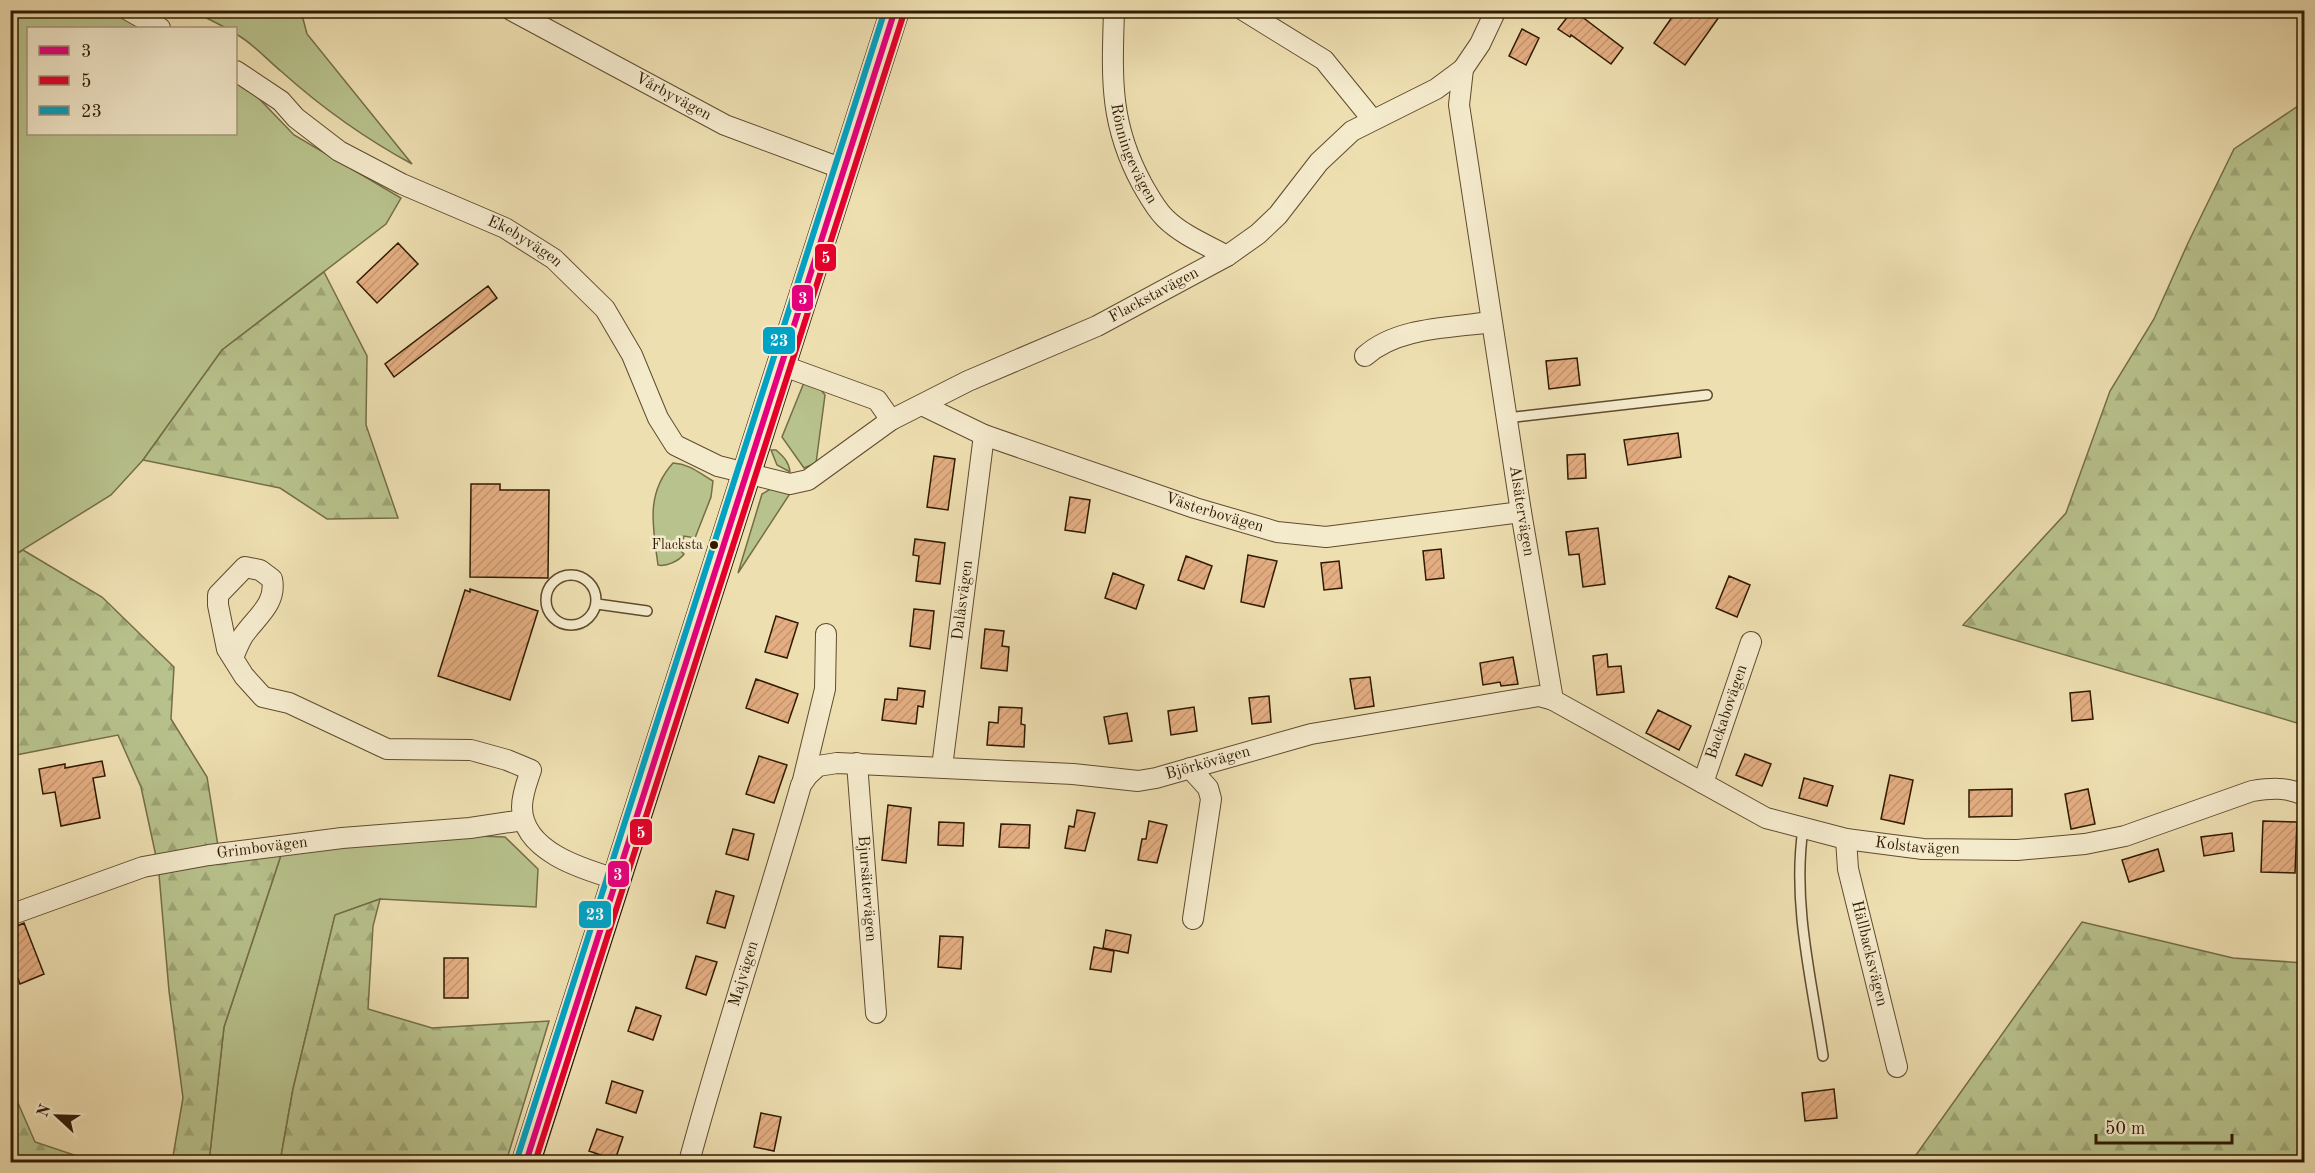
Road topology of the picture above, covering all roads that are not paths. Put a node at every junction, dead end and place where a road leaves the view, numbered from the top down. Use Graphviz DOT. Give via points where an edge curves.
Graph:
graph roads {
  1 [pos="128,10"];
  2 [pos="511,10"];
  3 [pos="894,10"];
  4 [pos="1114,10"];
  5 [pos="1243,10"];
  6 [pos="1496,10"];
  7 [pos="158,27"];
  8 [pos="1463,69"];
  9 [pos="237,73"];
  10 [pos="1372,119"];
  11 [pos="843,169"];
  12 [pos="1227,256"];
  13 [pos="1491,322"];
  14 [pos="1365,356"];
  15 [pos="781,365"];
  16 [pos="1707,395"];
  17 [pos="922,405"];
  18 [pos="1506,418"];
  19 [pos="891,420"];
  20 [pos="984,435"];
  21 [pos="747,472"];
  22 [pos="1521,512"];
  23 [pos="597,604"];
  24 [pos="646,611"];
  25 [pos="826,634"];
  26 [pos="1751,642"];
  27 [pos="233,658"];
  28 [pos="1553,699"];
  29 [pos="857,763"];
  30 [pos="942,767"];
  31 [pos="1190,768"];
  32 [pos="1703,783"];
  33 [pos="801,785"];
  34 [pos="2304,795"];
  35 [pos="523,820"];
  36 [pos="1803,829"];
  37 [pos="1846,838"];
  38 [pos="616,879"];
  39 [pos="10,915"];
  40 [pos="1193,919"];
  41 [pos="876,1013"];
  42 [pos="1823,1056"];
  43 [pos="1897,1068"];
  44 [pos="526,1162"];
  45 [pos="689,1162"];
  1 -- 7 [label="street"];
  2 -- 11 [label="street, Vårbyvägen" via="724,125"];
  3 -- 11 [label="street"];
  4 -- 12 [label="street, Rönningevägen" via="1112,92 1120,135 1134,169 1155,208 1166,219"];
  5 -- 10 [label="street" via="1324,60"];
  6 -- 8 [label="street, Flackstavägen"];
  8 -- 10 [label="street, Flackstavägen" via="1436,89"];
  8 -- 13 [label="street, Alsätervägen" via="1459,105"];
  9 -- 21 [label="street, Ekebyvägen" via="281,101 296,118 339,151 402,184 505,228 554,259 605,309 675,445 718,466"];
  10 -- 12 [label="street, Flackstavägen" via="1336,143 1278,214"];
  11 -- 15 [label="street"];
  12 -- 17 [label="street, Flackstavägen" via="1097,327 968,381"];
  13 -- 14 [label="street" via="1398,336 1377,345"];
  13 -- 18 [label="street, Alsätervägen"];
  15 -- 19 [label="street" via="877,400"];
  15 -- 21 [label="street"];
  16 -- 18 [label="lane"];
  17 -- 19 [label="street, Flackstavägen"];
  17 -- 20 [label="street, Västerbovägen"];
  18 -- 22 [label="street, Alsätervägen"];
  19 -- 21 [label="street, Flackstavägen" via="808,480 790,484"];
  20 -- 22 [label="street, Västerbovägen" via="1277,532 1326,537"];
  20 -- 30 [label="street, Dalåsvägen"];
  21 -- 38 [label="street"];
  22 -- 28 [label="street, Alsätervägen"];
  23 -- 23 [label="lane" via="592,587 576,576 558,579 546,595 550,614 565,625 584,622"];
  23 -- 24 [label="lane"];
  25 -- 33 [label="street, Majvägen" via="825,689"];
  26 -- 32 [label="street, Backabovägen"];
  27 -- 35 [label="street" via="263,697 289,703 387,749 471,750 531,770 522,805"];
  28 -- 31 [label="street, Björkövägen" via="1539,696 1311,734"];
  28 -- 32 [label="street, Kolstavägen"];
  29 -- 30 [label="street, Björkövägen"];
  29 -- 33 [label="street" via="819,766"];
  29 -- 41 [label="street, Bjursätervägen"];
  30 -- 31 [label="street, Björkövägen" via="1138,781"];
  31 -- 40 [label="street" via="1208,788 1211,799"];
  32 -- 36 [label="street, Kolstavägen" via="1754,813"];
  33 -- 45 [label="street, Majvägen"];
  34 -- 37 [label="street, Kolstavägen" via="2273,788 2252,791 2125,836 2053,848 1944,850"];
  35 -- 38 [label="street" via="552,856"];
  35 -- 39 [label="street, Grimbovägen" via="342,838 143,867"];
  36 -- 37 [label="street, Kolstavägen"];
  36 -- 42 [label="lane" via="1799,893"];
  37 -- 43 [label="street, Hällbacksvägen" via="1848,869"];
  38 -- 44 [label="street"];
}
